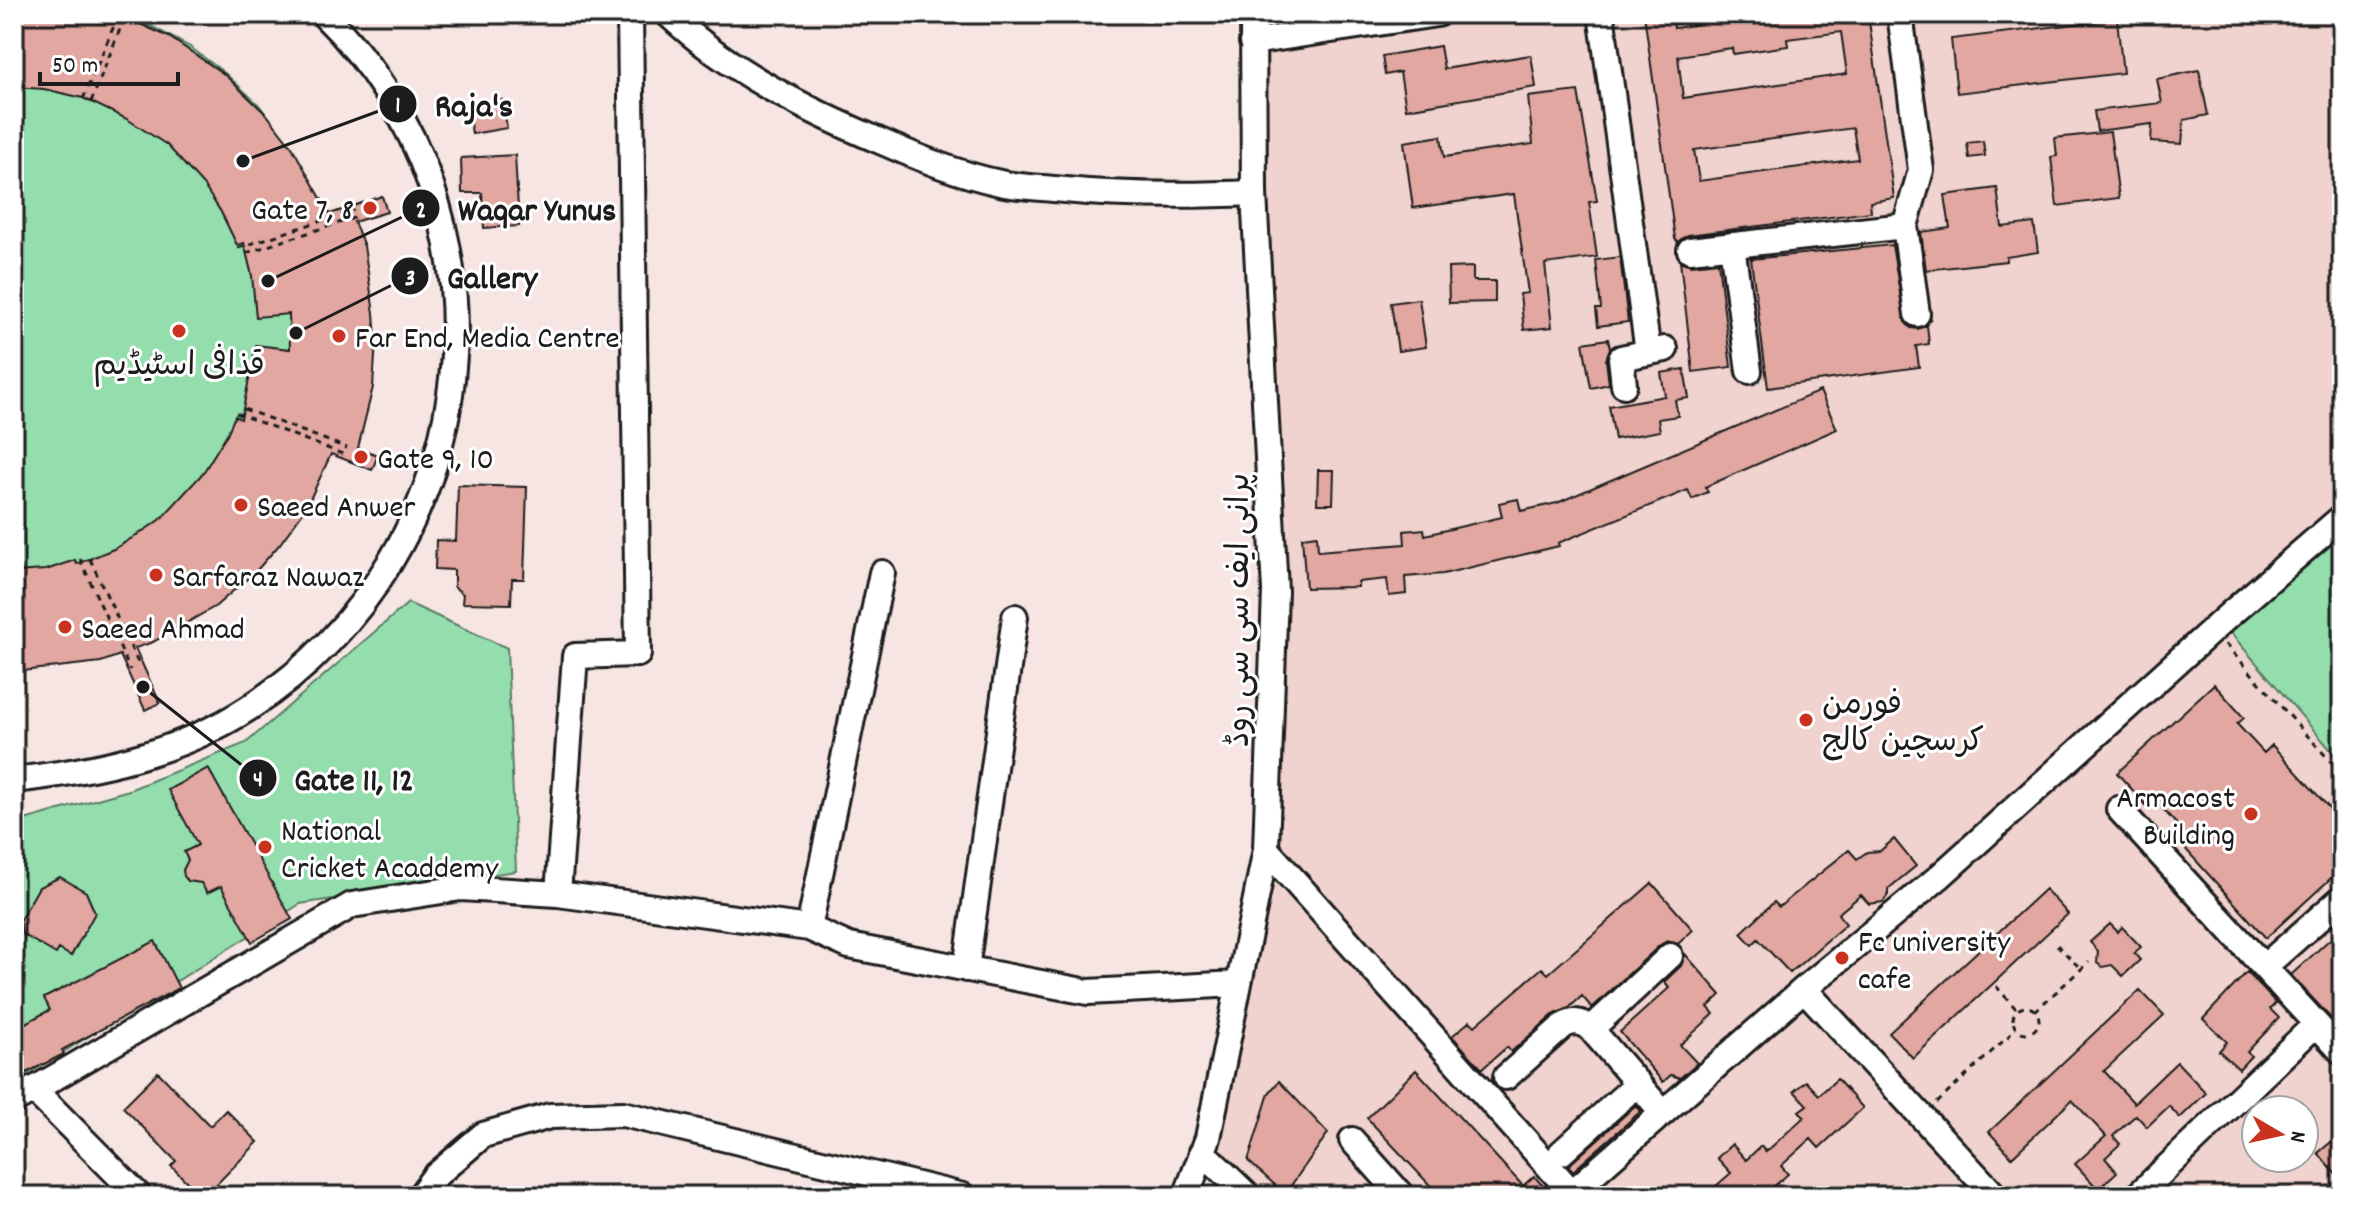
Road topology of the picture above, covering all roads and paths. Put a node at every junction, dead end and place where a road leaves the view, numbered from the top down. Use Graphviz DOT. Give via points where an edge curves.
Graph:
graph roads {
  1 [pos="119,14"];
  2 [pos="126,14"];
  3 [pos="323,14"];
  4 [pos="630,14"];
  5 [pos="668,14"];
  6 [pos="1253,14"];
  7 [pos="1437,14"];
  8 [pos="1601,14"];
  9 [pos="1900,14"];
  10 [pos="1252,42"];
  11 [pos="83,99"];
  12 [pos="91,102"];
  13 [pos="1254,193"];
  14 [pos="354,210"];
  15 [pos="357,217"];
  16 [pos="1905,226"];
  17 [pos="1732,245"];
  18 [pos="238,248"];
  19 [pos="1690,250"];
  20 [pos="246,253"];
  21 [pos="1917,314"];
  22 [pos="1749,371"];
  23 [pos="1624,385"];
  24 [pos="244,409"];
  25 [pos="236,413"];
  26 [pos="347,448"];
  27 [pos="345,455"];
  28 [pos="2342,517"];
  29 [pos="80,559"];
  30 [pos="90,559"];
  31 [pos="882,573"];
  32 [pos="1015,617"];
  33 [pos="2212,630"];
  34 [pos="139,665"];
  35 [pos="130,670"];
  36 [pos="2342,774"];
  37 [pos="14,780"];
  38 [pos="2119,809"];
  39 [pos="1266,849"];
  40 [pos="558,894"];
  41 [pos="2342,898"];
  42 [pos="809,928"];
  43 [pos="2057,945"];
  44 [pos="1670,956"];
  45 [pos="2089,962"];
  46 [pos="2264,967"];
  47 [pos="966,969"];
  48 [pos="2081,970"];
  49 [pos="1237,984"];
  50 [pos="1996,986"];
  51 [pos="1804,989"];
  52 [pos="2017,1010"];
  53 [pos="2035,1011"];
  54 [pos="2316,1024"];
  55 [pos="1591,1029"];
  56 [pos="2016,1029"];
  57 [pos="2342,1052"];
  58 [pos="1506,1077"];
  59 [pos="1638,1083"];
  60 [pos="24,1095"];
  61 [pos="1663,1113"];
  62 [pos="1921,1118"];
  63 [pos="1352,1140"];
  64 [pos="1202,1152"];
  65 [pos="1561,1153"];
  66 [pos="1234,1190"];
  67 [pos="1396,1193"];
  68 [pos="1572,1195"];
  69 [pos="139,1196"];
  70 [pos="420,1196"];
  71 [pos="963,1196"];
  72 [pos="1186,1196"];
  73 [pos="1995,1196"];
  74 [pos="2137,1196"];
  1 -- 11 [label="path"];
  2 -- 12 [label="path"];
  3 -- 37 [label="street" via="400,112 431,185 448,246 456,317 452,378 437,455 422,497 392,557 346,622 303,667 249,709 186,740 135,757 85,771"];
  4 -- 40 [label="street" via="638,654 575,656"];
  5 -- 13 [label="street" via="755,81 945,169 1002,184 1088,193"];
  6 -- 10 [label="street, پرانی ایف سی سی روڈ"];
  7 -- 10 [label="street"];
  8 -- 23 [label="street" via="1657,350 1621,358"];
  9 -- 16 [label="street" via="1921,170"];
  10 -- 13 [label="street, پرانی ایف سی سی روڈ"];
  13 -- 39 [label="street, پرانی ایف سی سی روڈ" via="1275,591"];
  14 -- 18 [label="path"];
  15 -- 20 [label="path"];
  16 -- 17 [label="street"];
  16 -- 21 [label="street"];
  17 -- 19 [label="street"];
  17 -- 22 [label="street"];
  24 -- 26 [label="path"];
  25 -- 27 [label="path"];
  28 -- 33 [label="street"];
  29 -- 35 [label="path"];
  30 -- 34 [label="path"];
  31 -- 42 [label="street"];
  32 -- 47 [label="street"];
  33 -- 36 [label="path"];
  33 -- 51 [label="street" via="1939,877"];
  38 -- 46 [label="street"];
  39 -- 49 [label="street, پرانی ایف سی سی روڈ"];
  39 -- 68 [label="street"];
  40 -- 42 [label="street"];
  40 -- 60 [label="street" via="461,888 352,905"];
  41 -- 46 [label="street"];
  42 -- 47 [label="street" via="849,946"];
  43 -- 48 [label="path"];
  44 -- 55 [label="street"];
  45 -- 48 [label="path"];
  46 -- 54 [label="street"];
  47 -- 49 [label="street" via="1088,992"];
  48 -- 53 [label="path"];
  49 -- 64 [label="street, پرانی ایف سی سی روڈ"];
  50 -- 52 [label="path"];
  51 -- 61 [label="street"];
  51 -- 62 [label="street"];
  52 -- 53 [label="path"];
  52 -- 56 [label="path"];
  53 -- 56 [label="path" via="2035,1030"];
  54 -- 57 [label="street"];
  54 -- 74 [label="street"];
  55 -- 58 [label="street" via="1574,1022 1563,1026"];
  55 -- 59 [label="street"];
  56 -- 62 [label="path"];
  59 -- 61 [label="street"];
  59 -- 65 [label="street"];
  60 -- 69 [label="street"];
  61 -- 68 [label="street"];
  62 -- 73 [label="street"];
  63 -- 67 [label="street"];
  64 -- 66 [label="street"];
  64 -- 72 [label="street, پرانی ایف سی سی روڈ"];
  70 -- 71 [label="street" via="483,1135 550,1116 623,1114"];
}
